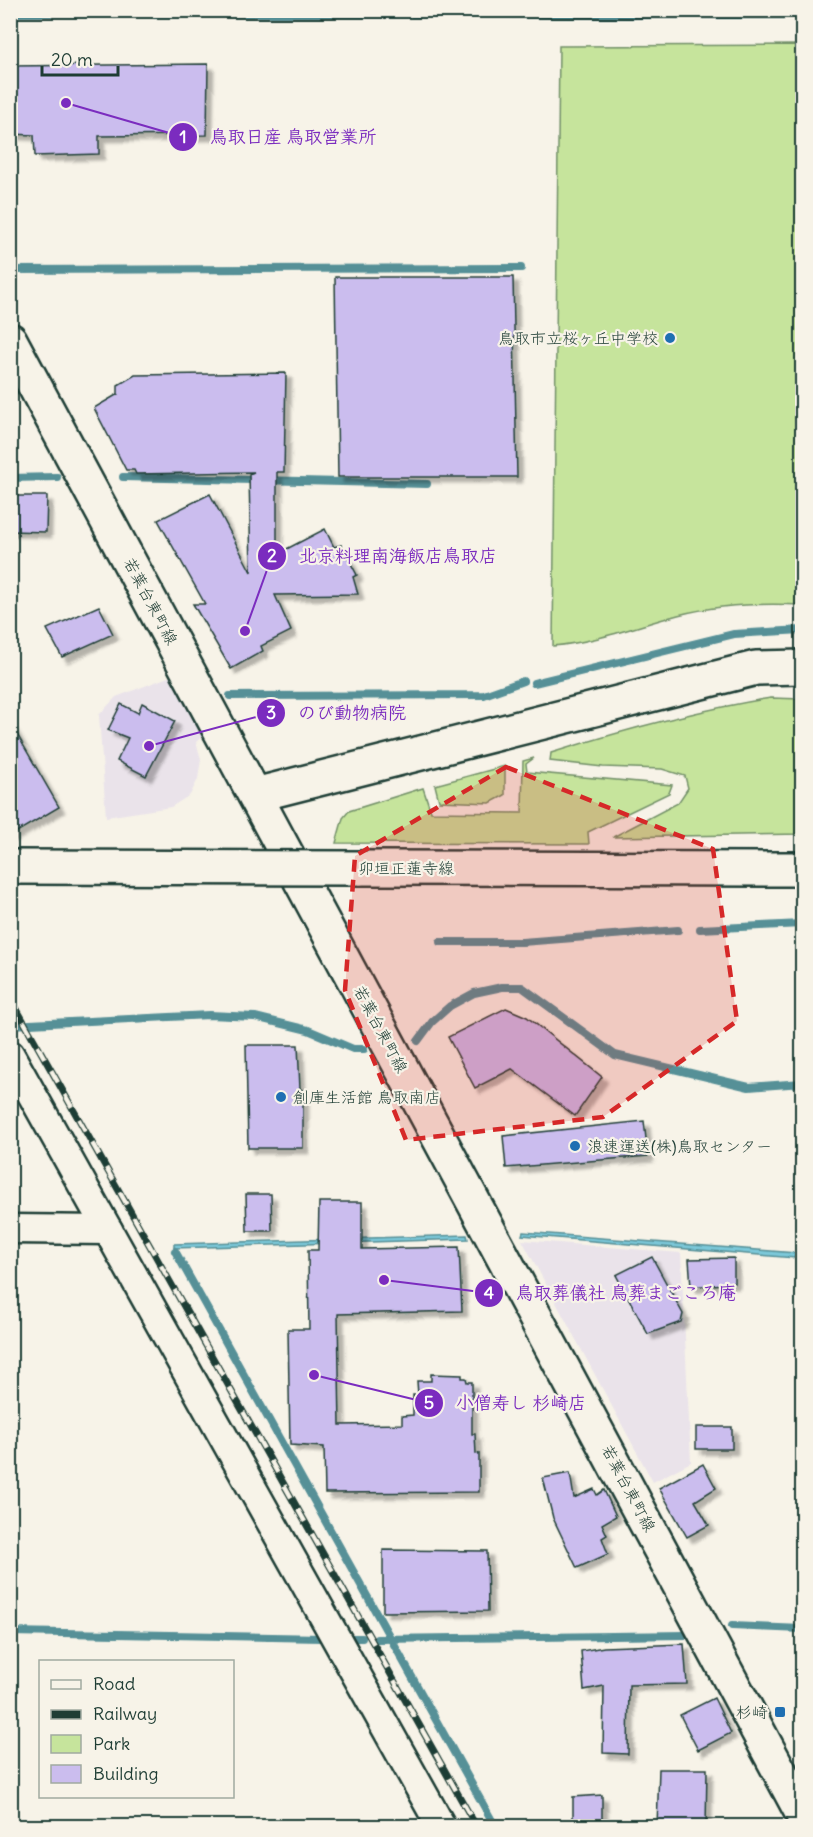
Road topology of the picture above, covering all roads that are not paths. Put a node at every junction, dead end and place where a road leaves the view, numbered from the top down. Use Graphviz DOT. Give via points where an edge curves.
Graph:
graph roads {
  1 [pos="10,340"];
  2 [pos="802,667"];
  3 [pos="255,795"];
  4 [pos="10,867"];
  5 [pos="802,869"];
  6 [pos="10,1056"];
  7 [pos="10,1229"];
  8 [pos="108,1230"];
  9 [pos="802,1813"];
  10 [pos="441,1827"];
  1 -- 3 [label="main road, 若葉台東町線"];
  2 -- 3 [label="main road" via="756,668"];
  3 -- 9 [label="main road, 若葉台東町線"];
  4 -- 5 [label="main road, 卯垣正蓮寺線, bridge"];
  6 -- 8 [label="street"];
  7 -- 8 [label="street"];
  8 -- 10 [label="street"];
}
